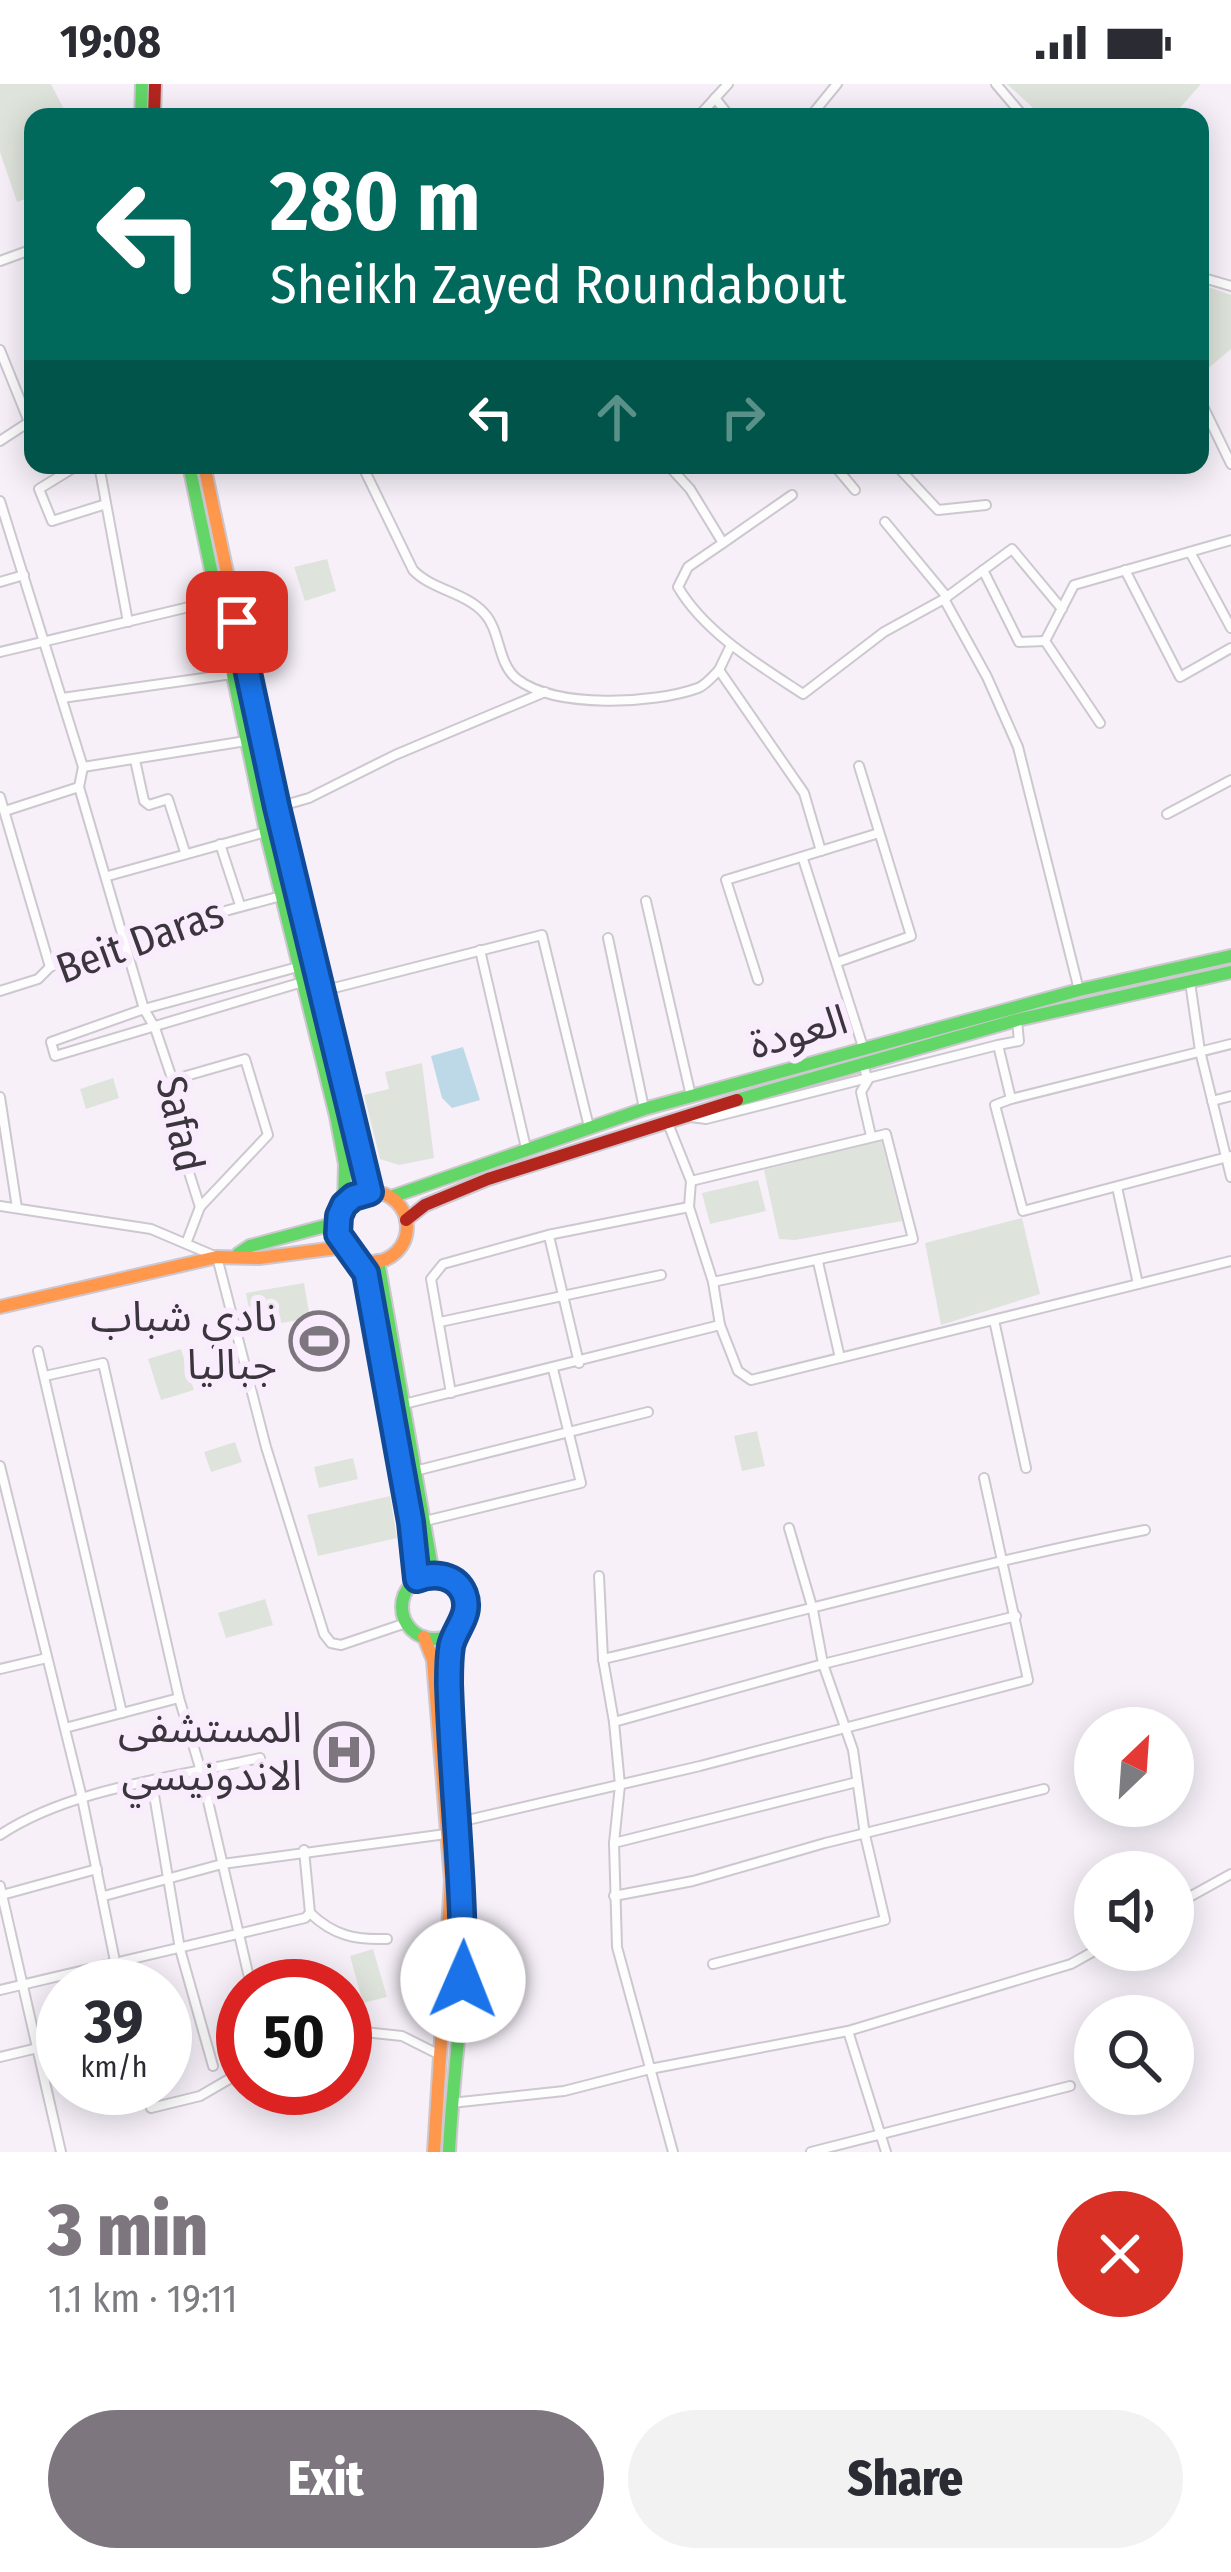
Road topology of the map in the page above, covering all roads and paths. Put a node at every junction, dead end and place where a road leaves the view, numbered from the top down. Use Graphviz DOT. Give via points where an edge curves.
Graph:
graph roads {
  1 [pos="728,84"];
  2 [pos="838,84"];
  3 [pos="995,84"];
  4 [pos="715,98"];
  5 [pos="706,108"];
  6 [pos="723,108"];
  7 [pos="818,108"];
  8 [pos="1016,108"];
  9 [pos="0,350"];
  10 [pos="24,405"];
  11 [pos="1209,419"];
  12 [pos="1231,464"];
  13 [pos="63,474"];
  14 [pos="101,474"];
  15 [pos="191,474"];
  16 [pos="205,474"];
  17 [pos="366,474"];
  18 [pos="676,474"];
  19 [pos="842,474"];
  20 [pos="905,474"];
  21 [pos="855,490"];
  22 [pos="792,495"];
  23 [pos="0,501"];
  24 [pos="106,504"];
  25 [pos="986,506"];
  26 [pos="885,522"];
  27 [pos="1231,540"];
  28 [pos="723,543"];
  29 [pos="1190,552"];
  30 [pos="983,570"];
  31 [pos="1125,570"];
  32 [pos="24,575"];
  33 [pos="0,582"];
  34 [pos="946,598"];
  35 [pos="224,599"];
  36 [pos="1062,609"];
  37 [pos="128,622"];
  38 [pos="1231,628"];
  39 [pos="44,641"];
  40 [pos="1046,641"];
  41 [pos="731,645"];
  42 [pos="1231,648"];
  43 [pos="0,652"];
  44 [pos="719,670"];
  45 [pos="232,674"];
  46 [pos="546,692"];
  47 [pos="62,698"];
  48 [pos="1100,723"];
  49 [pos="246,741"];
  50 [pos="134,760"];
  51 [pos="859,766"];
  52 [pos="83,767"];
  53 [pos="1231,781"];
  54 [pos="80,787"];
  55 [pos="0,796"];
  56 [pos="277,807"];
  57 [pos="5,812"];
  58 [pos="1167,814"];
  59 [pos="266,832"];
  60 [pos="878,833"];
  61 [pos="220,844"];
  62 [pos="184,851"];
  63 [pos="821,851"];
  64 [pos="803,859"];
  65 [pos="108,876"];
  66 [pos="281,896"];
  67 [pos="646,902"];
  68 [pos="240,904"];
  69 [pos="125,938"];
  70 [pos="608,938"];
  71 [pos="480,950"];
  72 [pos="1231,956"];
  73 [pos="316,962"];
  74 [pos="838,962"];
  75 [pos="299,966"];
  76 [pos="50,968"];
  77 [pos="1231,972"];
  78 [pos="758,980"];
  79 [pos="304,981"];
  80 [pos="1190,982"];
  81 [pos="321,984"];
  82 [pos="1079,990"];
  83 [pos="0,991"];
  84 [pos="144,1009"];
  85 [pos="1018,1020"];
  86 [pos="155,1028"];
  87 [pos="1231,1043"];
  88 [pos="998,1045"];
  89 [pos="863,1047"];
  90 [pos="1200,1051"];
  91 [pos="862,1064"];
  92 [pos="172,1080"];
  93 [pos="868,1080"];
  94 [pos="1231,1096"];
  95 [pos="0,1097"];
  96 [pos="691,1097"];
  97 [pos="1011,1099"];
  98 [pos="1212,1101"];
  99 [pos="644,1109"];
  100 [pos="683,1115"];
  101 [pos="667,1121"];
  102 [pos="589,1127"];
  103 [pos="4,1133"];
  104 [pos="871,1137"];
  105 [pos="526,1148"];
  106 [pos="1227,1156"];
  107 [pos="1231,1177"];
  108 [pos="692,1181"];
  109 [pos="1117,1186"];
  110 [pos="370,1192"];
  111 [pos="391,1197"];
  112 [pos="0,1206"];
  113 [pos="200,1207"];
  114 [pos="689,1207"];
  115 [pos="17,1208"];
  116 [pos="342,1210"];
  117 [pos="406,1220"];
  118 [pos="548,1235"];
  119 [pos="187,1241"];
  120 [pos="344,1247"];
  121 [pos="237,1255"];
  122 [pos="217,1257"];
  123 [pos="360,1259"];
  124 [pos="378,1261"];
  125 [pos="1231,1261"];
  126 [pos="818,1262"];
  127 [pos="661,1275"];
  128 [pos="713,1282"];
  129 [pos="1138,1283"];
  130 [pos="564,1293"];
  131 [pos="0,1307"];
  132 [pos="994,1320"];
  133 [pos="440,1322"];
  134 [pos="720,1325"];
  135 [pos="38,1351"];
  136 [pos="840,1358"];
  137 [pos="579,1363"];
  138 [pos="554,1369"];
  139 [pos="45,1376"];
  140 [pos="451,1393"];
  141 [pos="404,1404"];
  142 [pos="648,1412"];
  143 [pos="568,1430"];
  144 [pos="0,1466"];
  145 [pos="1026,1468"];
  146 [pos="415,1471"];
  147 [pos="984,1478"];
  148 [pos="425,1521"];
  149 [pos="789,1528"];
  150 [pos="1145,1530"];
  151 [pos="1004,1558"];
  152 [pos="433,1574"];
  153 [pos="598,1576"];
  154 [pos="417,1579"];
  155 [pos="813,1610"];
  156 [pos="1016,1616"];
  157 [pos="406,1622"];
  158 [pos="458,1629"];
  159 [pos="424,1637"];
  160 [pos="47,1658"];
  161 [pos="603,1659"];
  162 [pos="823,1664"];
  163 [pos="0,1669"];
  164 [pos="179,1698"];
  165 [pos="122,1713"];
  166 [pos="614,1722"];
  167 [pos="65,1728"];
  168 [pos="843,1729"];
  169 [pos="260,1758"];
  170 [pos="201,1772"];
  171 [pos="857,1782"];
  172 [pos="152,1783"];
  173 [pos="620,1785"];
  174 [pos="1044,1789"];
  175 [pos="82,1798"];
  176 [pos="452,1828"];
  177 [pos="0,1835"];
  178 [pos="865,1835"];
  179 [pos="614,1843"];
  180 [pos="304,1850"];
  181 [pos="222,1864"];
  182 [pos="97,1869"];
  183 [pos="1231,1874"];
  184 [pos="166,1878"];
  185 [pos="1,1890"];
  186 [pos="1194,1894"];
  187 [pos="104,1896"];
  188 [pos="614,1896"];
  189 [pos="310,1913"];
  190 [pos="5,1925"];
  191 [pos="238,1934"];
  192 [pos="387,1939"];
  193 [pos="180,1949"];
  194 [pos="115,1959"];
  195 [pos="126,1959"];
  196 [pos="244,1959"];
  197 [pos="1074,1962"];
  198 [pos="713,1964"];
  199 [pos="36,1981"];
  200 [pos="22,1984"];
  201 [pos="0,1990"];
  202 [pos="848,2031"];
  203 [pos="372,2033"];
  204 [pos="35,2049"];
  205 [pos="440,2055"];
  206 [pos="0,2056"];
  207 [pos="213,2066"];
  208 [pos="650,2069"];
  209 [pos="1070,2086"];
  210 [pos="450,2104"];
  211 [pos="880,2134"];
  212 [pos="62,2152"];
  213 [pos="434,2152"];
  214 [pos="448,2152"];
  215 [pos="673,2152"];
  216 [pos="811,2152"];
  217 [pos="886,2152"];
  1 -- 4 [label="street"];
  2 -- 7 [label="street"];
  3 -- 8 [label="street"];
  4 -- 5 [label="street"];
  4 -- 6 [label="street"];
  9 -- 10 [label="street"];
  11 -- 12 [label="street"];
  13 -- 24 [label="street" via="39,489 52,521"];
  14 -- 24 [label="street"];
  15 -- 35 [label="main road"];
  16 -- 35 [label="main road"];
  17 -- 46 [label="street" via="416,573 482,610 512,674"];
  18 -- 28 [label="street"];
  19 -- 21 [label="street"];
  20 -- 25 [label="street" via="938,509"];
  22 -- 28 [label="street"];
  23 -- 32 [label="street"];
  24 -- 37 [label="street"];
  26 -- 34 [label="street"];
  27 -- 29 [label="street"];
  28 -- 41 [label="street" via="688,567 678,587"];
  29 -- 31 [label="street"];
  29 -- 38 [label="street"];
  30 -- 34 [label="street"];
  30 -- 36 [label="street" via="1012,549"];
  30 -- 40 [label="street" via="1019,642"];
  31 -- 36 [label="street" via="1074,585"];
  31 -- 42 [label="street" via="1180,677"];
  32 -- 33 [label="street"];
  32 -- 39 [label="street"];
  34 -- 41 [label="street" via="884,632 802,694"];
  34 -- 82 [label="street" via="1018,747"];
  35 -- 37 [label="street"];
  35 -- 45 [label="main road"];
  35 -- 56 [label="main road"];
  36 -- 40 [label="street"];
  37 -- 39 [label="street"];
  39 -- 43 [label="street"];
  39 -- 47 [label="street"];
  40 -- 48 [label="street"];
  41 -- 44 [label="street"];
  44 -- 46 [label="street" via="702,687 655,697 606,701"];
  44 -- 63 [label="street" via="804,794"];
  45 -- 47 [label="street"];
  45 -- 49 [label="main road"];
  46 -- 56 [label="street"];
  47 -- 52 [label="street"];
  49 -- 50 [label="street"];
  49 -- 59 [label="main road"];
  50 -- 52 [label="street"];
  50 -- 62 [label="street" via="144,801 168,799"];
  51 -- 60 [label="street"];
  52 -- 54 [label="street"];
  53 -- 58 [label="street"];
  54 -- 57 [label="street"];
  54 -- 65 [label="street, Safad"];
  55 -- 57 [label="street"];
  56 -- 73 [label="main road"];
  57 -- 76 [label="street"];
  59 -- 61 [label="street"];
  59 -- 66 [label="main road"];
  60 -- 63 [label="street"];
  60 -- 74 [label="street" via="911,936"];
  61 -- 62 [label="street"];
  61 -- 68 [label="street"];
  62 -- 65 [label="street"];
  63 -- 64 [label="street"];
  64 -- 74 [label="street"];
  64 -- 78 [label="street" via="726,880"];
  65 -- 69 [label="street, Safad"];
  66 -- 68 [label="street, Beit Daras"];
  66 -- 75 [label="main road"];
  67 -- 96 [label="street"];
  68 -- 69 [label="street, Beit Daras"];
  69 -- 76 [label="street, Beit Daras"];
  69 -- 84 [label="street, Safad"];
  70 -- 99 [label="street"];
  71 -- 81 [label="street" via="386,977"];
  71 -- 102 [label="street" via="542,935"];
  71 -- 105 [label="street"];
  72 -- 82 [label="main road, العودة"];
  73 -- 75 [label="street"];
  73 -- 81 [label="main road"];
  74 -- 89 [label="street"];
  75 -- 79 [label="main road"];
  75 -- 84 [label="street"];
  76 -- 83 [label="street, Beit Daras"];
  77 -- 80 [label="main road, العودة"];
  79 -- 81 [label="street"];
  79 -- 86 [label="street"];
  79 -- 116 [label="main road" via="345,1164"];
  80 -- 85 [label="main road, العودة"];
  80 -- 90 [label="street"];
  81 -- 110 [label="main road"];
  82 -- 89 [label="main road, العودة"];
  84 -- 86 [label="street, Safad"];
  84 -- 86 [label="street" via="52,1042 55,1056"];
  85 -- 88 [label="street" via="1019,1041"];
  85 -- 91 [label="main road, العودة"];
  86 -- 92 [label="street, Safad"];
  87 -- 90 [label="street"];
  88 -- 93 [label="street"];
  88 -- 97 [label="street"];
  89 -- 96 [label="main road, العودة"];
  90 -- 97 [label="street"];
  90 -- 98 [label="street"];
  91 -- 93 [label="street"];
  91 -- 100 [label="main road, العودة"];
  92 -- 113 [label="street, Safad" via="184,1114 177,1135"];
  92 -- 113 [label="street" via="245,1059 268,1135"];
  93 -- 100 [label="street" via="706,1119"];
  93 -- 104 [label="street" via="861,1092"];
  94 -- 98 [label="street"];
  95 -- 103 [label="street"];
  96 -- 99 [label="main road, العودة"];
  97 -- 109 [label="street" via="995,1106 1023,1211"];
  98 -- 106 [label="street"];
  99 -- 102 [label="main road, العودة"];
  100 -- 101 [label="main road, العودة"];
  101 -- 108 [label="street"];
  101 -- 117 [label="main road, العودة" via="488,1179"];
  102 -- 105 [label="main road, العودة"];
  103 -- 115 [label="street"];
  104 -- 108 [label="street"];
  104 -- 126 [label="street" via="886,1134 913,1239"];
  105 -- 111 [label="main road, العودة"];
  106 -- 107 [label="street"];
  106 -- 109 [label="street"];
  108 -- 114 [label="street"];
  109 -- 129 [label="street"];
  110 -- 111 [label="main road"];
  110 -- 116 [label="main road"];
  111 -- 117 [label="main road"];
  112 -- 115 [label="street"];
  113 -- 119 [label="street, Safad"];
  114 -- 118 [label="street"];
  114 -- 128 [label="street"];
  115 -- 119 [label="street" via="113,1220"];
  116 -- 120 [label="main road"];
  116 -- 121 [label="main road" via="329,1225"];
  117 -- 124 [label="main road" via="401,1247"];
  118 -- 130 [label="street"];
  118 -- 133 [label="street" via="443,1264 431,1279"];
  119 -- 122 [label="street"];
  120 -- 121 [label="main road"];
  120 -- 123 [label="main road"];
  121 -- 122 [label="main road"];
  122 -- 131 [label="main road"];
  122 -- 157 [label="street" via="324,1634 341,1645"];
  123 -- 124 [label="main road"];
  123 -- 154 [label="main road"];
  124 -- 141 [label="main road"];
  125 -- 129 [label="street"];
  126 -- 128 [label="street"];
  126 -- 136 [label="street"];
  127 -- 130 [label="street"];
  128 -- 134 [label="street"];
  129 -- 132 [label="street"];
  130 -- 133 [label="street"];
  130 -- 137 [label="street"];
  132 -- 136 [label="street"];
  132 -- 145 [label="street"];
  133 -- 140 [label="street"];
  134 -- 136 [label="street" via="738,1371 751,1380"];
  134 -- 137 [label="street"];
  135 -- 139 [label="street"];
  137 -- 138 [label="street"];
  138 -- 140 [label="street"];
  138 -- 143 [label="street"];
  139 -- 164 [label="street" via="103,1363"];
  139 -- 165 [label="street"];
  140 -- 141 [label="street"];
  141 -- 146 [label="main road"];
  142 -- 143 [label="street"];
  143 -- 146 [label="street"];
  143 -- 148 [label="street" via="581,1483"];
  144 -- 160 [label="street"];
  146 -- 148 [label="main road"];
  147 -- 151 [label="street"];
  148 -- 152 [label="main road"];
  149 -- 155 [label="street"];
  150 -- 151 [label="street"];
  151 -- 155 [label="street"];
  151 -- 156 [label="street"];
  152 -- 154 [label="main road"];
  152 -- 158 [label="main road" via="463,1592"];
  153 -- 161 [label="street"];
  154 -- 157 [label="main road" via="402,1598"];
  155 -- 161 [label="street"];
  155 -- 162 [label="street"];
  156 -- 162 [label="street"];
  156 -- 168 [label="street" via="1028,1680"];
  157 -- 159 [label="main road"];
  158 -- 159 [label="main road"];
  158 -- 176 [label="main road" via="449,1679"];
  159 -- 176 [label="main road"];
  160 -- 163 [label="street"];
  160 -- 167 [label="street"];
  161 -- 166 [label="street"];
  162 -- 166 [label="street"];
  162 -- 168 [label="street"];
  164 -- 165 [label="street"];
  164 -- 170 [label="street"];
  165 -- 167 [label="street"];
  166 -- 173 [label="street"];
  167 -- 175 [label="street"];
  168 -- 171 [label="street"];
  168 -- 173 [label="street"];
  169 -- 170 [label="street"];
  170 -- 172 [label="street"];
  170 -- 181 [label="street"];
  171 -- 178 [label="street"];
  171 -- 179 [label="street"];
  172 -- 175 [label="street"];
  172 -- 184 [label="street"];
  173 -- 176 [label="street"];
  173 -- 179 [label="street"];
  174 -- 178 [label="street"];
  175 -- 177 [label="street"];
  175 -- 182 [label="street"];
  176 -- 180 [label="street"];
  176 -- 205 [label="main road"];
  176 -- 210 [label="main road" via="464,1895"];
  178 -- 188 [label="street"];
  178 -- 198 [label="street" via="885,1920"];
  179 -- 188 [label="street"];
  180 -- 181 [label="street"];
  180 -- 189 [label="street"];
  181 -- 184 [label="street"];
  181 -- 191 [label="street"];
  182 -- 185 [label="street"];
  182 -- 187 [label="street"];
  183 -- 186 [label="street"];
  184 -- 187 [label="street"];
  184 -- 193 [label="street"];
  185 -- 190 [label="street"];
  187 -- 194 [label="street"];
  188 -- 208 [label="street" via="616,1947"];
  189 -- 191 [label="street"];
  189 -- 192 [label="street" via="357,1940"];
  190 -- 200 [label="street"];
  191 -- 193 [label="street"];
  191 -- 196 [label="street"];
  193 -- 195 [label="street"];
  193 -- 207 [label="street"];
  197 -- 202 [label="street"];
  199 -- 200 [label="street"];
  200 -- 201 [label="street"];
  200 -- 204 [label="street"];
  202 -- 208 [label="street"];
  202 -- 211 [label="street"];
  203 -- 205 [label="street" via="402,2036"];
  204 -- 206 [label="street"];
  204 -- 212 [label="street"];
  205 -- 213 [label="main road"];
  208 -- 210 [label="street"];
  208 -- 215 [label="street"];
  209 -- 211 [label="street"];
  210 -- 214 [label="main road"];
  211 -- 216 [label="street"];
  211 -- 217 [label="street"];
}
